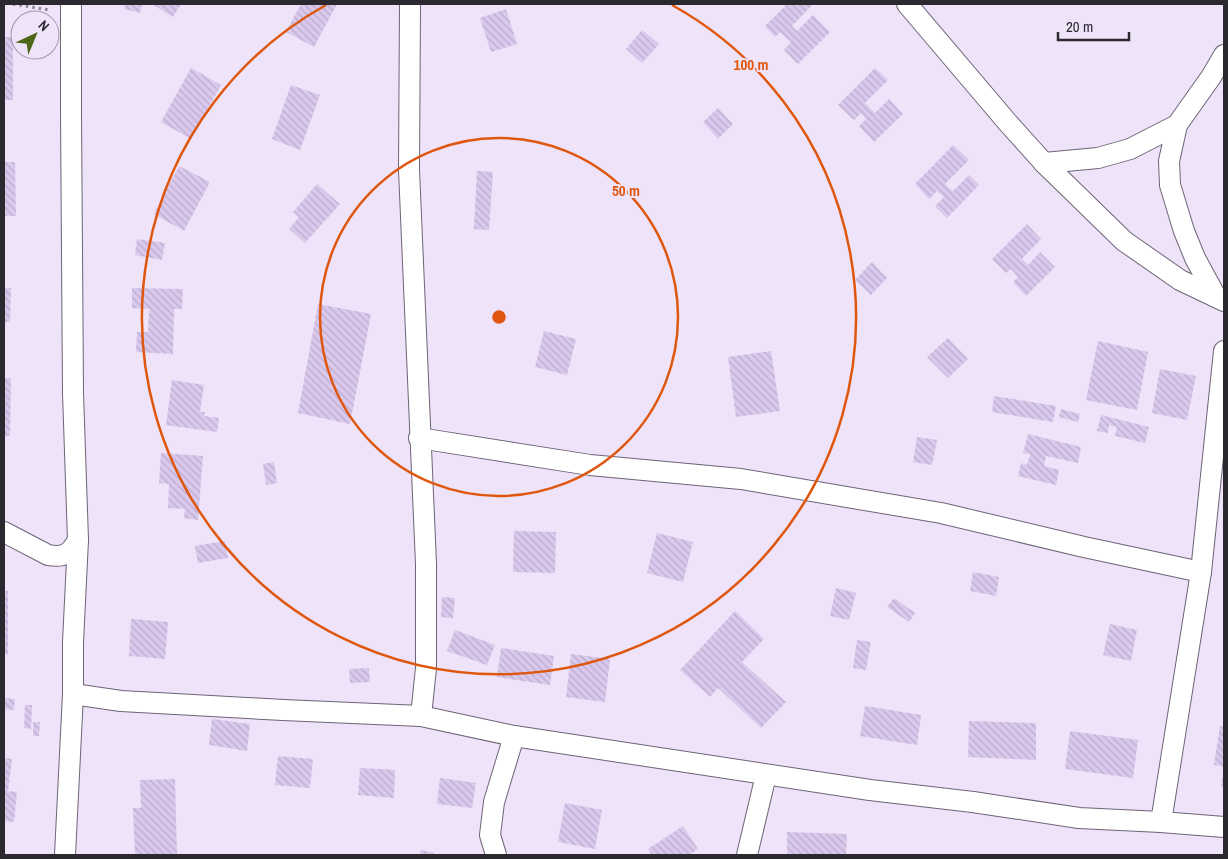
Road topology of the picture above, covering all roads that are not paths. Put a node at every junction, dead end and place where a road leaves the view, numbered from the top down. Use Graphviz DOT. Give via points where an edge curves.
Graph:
graph roads {
  1 [pos="410,4"];
  2 [pos="907,4"];
  3 [pos="72,9"];
  4 [pos="1224,55"];
  5 [pos="1177,125"];
  6 [pos="1044,163"];
  7 [pos="1220,299"];
  8 [pos="1224,351"];
  9 [pos="419,438"];
  10 [pos="4,532"];
  11 [pos="78,540"];
  12 [pos="1201,572"];
  13 [pos="73,694"];
  14 [pos="422,716"];
  15 [pos="514,736"];
  16 [pos="766,775"];
  17 [pos="1161,822"];
  18 [pos="1224,827"];
  19 [pos="65,855"];
  20 [pos="496,855"];
  21 [pos="747,855"];
  1 -- 9 [label="street" via="409,170"];
  2 -- 6 [label="street"];
  3 -- 11 [label="street" via="73,393"];
  4 -- 5 [label="street"];
  5 -- 6 [label="street" via="1130,149 1098,158"];
  5 -- 7 [label="street" via="1169,161 1170,185 1195,258"];
  6 -- 7 [label="street" via="1124,241 1180,280"];
  8 -- 12 [label="street"];
  9 -- 12 [label="street" via="590,465 741,479 941,513"];
  9 -- 14 [label="street" via="426,564 426,668"];
  10 -- 11 [label="street" via="54,556 70,553"];
  11 -- 13 [label="street"];
  12 -- 17 [label="street"];
  13 -- 14 [label="street" via="131,701"];
  13 -- 19 [label="street"];
  14 -- 15 [label="street"];
  15 -- 16 [label="street"];
  15 -- 20 [label="street" via="494,802 490,835"];
  16 -- 17 [label="street" via="1079,818"];
  16 -- 21 [label="street"];
  17 -- 18 [label="street"];
}
